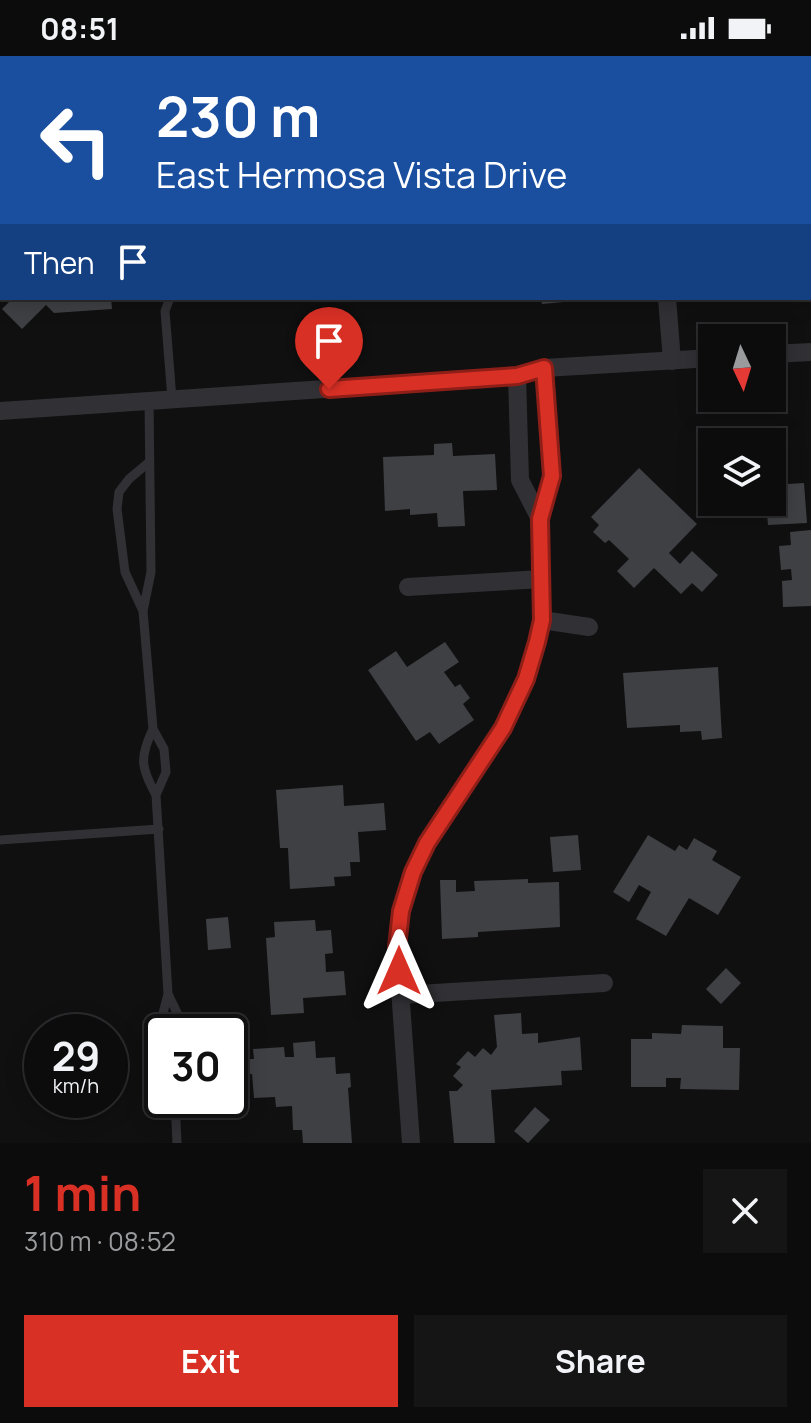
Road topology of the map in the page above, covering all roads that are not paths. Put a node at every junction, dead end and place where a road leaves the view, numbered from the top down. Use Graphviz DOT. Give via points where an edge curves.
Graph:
graph roads {
  1 [pos="169,300"];
  2 [pos="667,300"];
  3 [pos="811,352"];
  4 [pos="786,353"];
  5 [pos="698,359"];
  6 [pos="672,361"];
  7 [pos="544,368"];
  8 [pos="517,376"];
  9 [pos="172,399"];
  10 [pos="149,400"];
  11 [pos="0,411"];
  12 [pos="148,463"];
  13 [pos="540,519"];
  14 [pos="542,579"];
  15 [pos="408,587"];
  16 [pos="143,611"];
  17 [pos="542,620"];
  18 [pos="589,627"];
  19 [pos="153,729"];
  20 [pos="156,795"];
  21 [pos="159,829"];
  22 [pos="0,840"];
  23 [pos="604,983"];
  24 [pos="168,994"];
  25 [pos="401,995"];
  26 [pos="163,1014"];
  27 [pos="178,1014"];
  28 [pos="176,1118"];
  29 [pos="177,1143"];
  30 [pos="411,1143"];
  1 -- 9 [label="lane" via="165,311"];
  2 -- 6 [label="street"];
  3 -- 4 [label="street"];
  5 -- 6 [label="street"];
  6 -- 7 [label="street"];
  7 -- 8 [label="street"];
  7 -- 13 [label="street" via="552,476"];
  8 -- 9 [label="street"];
  8 -- 13 [label="street" via="520,480"];
  9 -- 10 [label="street"];
  10 -- 11 [label="street"];
  10 -- 12 [label="lane"];
  12 -- 16 [label="lane" via="151,572"];
  12 -- 16 [label="lane" via="119,492 117,509 125,572"];
  13 -- 14 [label="street"];
  14 -- 15 [label="street"];
  14 -- 17 [label="street"];
  16 -- 19 [label="lane"];
  17 -- 18 [label="street"];
  17 -- 25 [label="street" via="526,679 503,728 413,872 397,947"];
  19 -- 20 [label="lane" via="164,749 166,772"];
  19 -- 20 [label="lane" via="143,750 144,774"];
  20 -- 21 [label="lane"];
  21 -- 22 [label="lane"];
  21 -- 24 [label="lane"];
  23 -- 25 [label="street"];
  24 -- 26 [label="lane"];
  24 -- 27 [label="lane"];
  25 -- 30 [label="street"];
  28 -- 29 [label="lane"];
}
